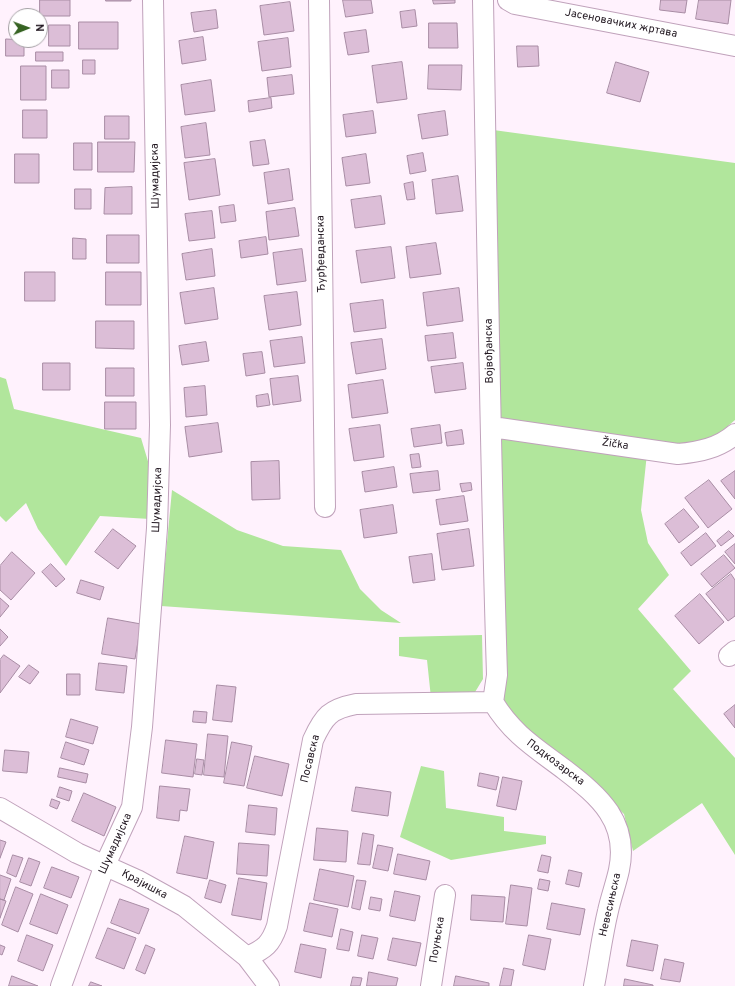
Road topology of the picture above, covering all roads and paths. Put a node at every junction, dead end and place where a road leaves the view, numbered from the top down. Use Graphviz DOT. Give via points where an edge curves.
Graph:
graph roads {
  1 [pos="153,0"];
  2 [pos="319,0"];
  3 [pos="483,0"];
  4 [pos="508,0"];
  5 [pos="735,46"];
  6 [pos="492,427"];
  7 [pos="735,434"];
  8 [pos="325,507"];
  9 [pos="493,702"];
  10 [pos="0,808"];
  11 [pos="616,824"];
  12 [pos="105,865"];
  13 [pos="445,895"];
  14 [pos="247,957"];
  15 [pos="61,986"];
  16 [pos="269,986"];
  17 [pos="431,986"];
  18 [pos="594,986"];
  1 -- 12 [label="street, Шумадијска" via="160,425 157,528 142,727 132,807"];
  2 -- 8 [label="street, Ђурђевданска"];
  3 -- 6 [label="street, Војвођанска"];
  4 -- 5 [label="street, Јасеновачких жртава" via="515,4"];
  6 -- 7 [label="street, Žička" via="678,454 715,447"];
  6 -- 9 [label="street, Војвођанска" via="497,675"];
  9 -- 11 [label="street, Подкозарска" via="508,725 521,737 593,793 607,808"];
  9 -- 14 [label="street, Посавска" via="356,704 331,712 313,740 272,941 261,951"];
  10 -- 12 [label="street, Крајишка" via="77,853"];
  11 -- 18 [label="street, Невесињска" via="621,842 619,870 608,911"];
  12 -- 14 [label="street, Крајишка" via="184,906"];
  12 -- 15 [label="street, Шумадијска"];
  13 -- 17 [label="street, Поуњска"];
  14 -- 16 [label="street, Крајишка"];
}
